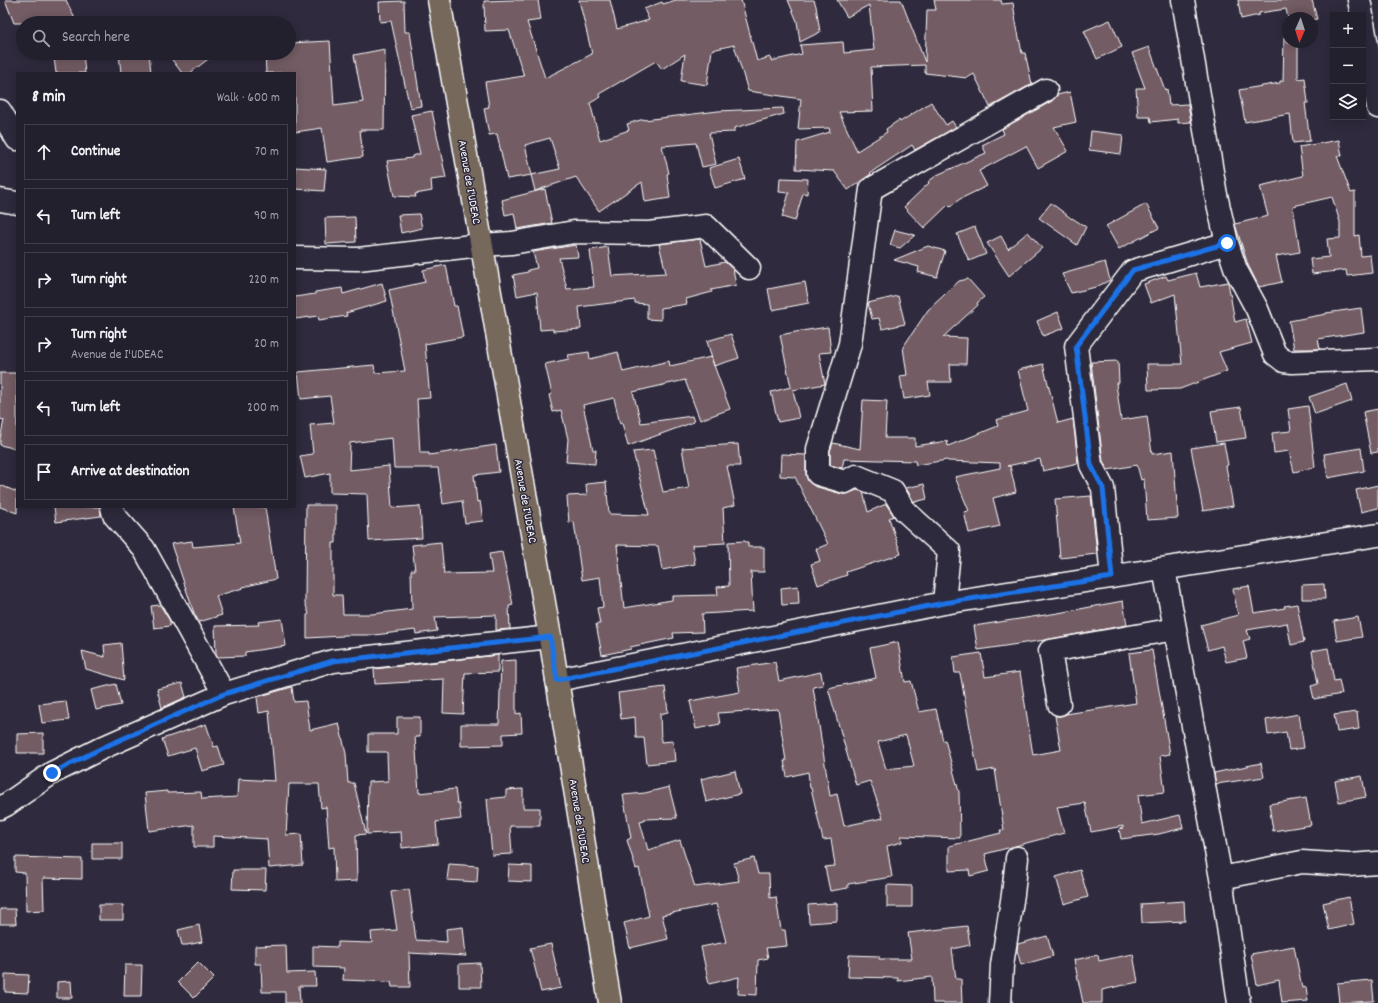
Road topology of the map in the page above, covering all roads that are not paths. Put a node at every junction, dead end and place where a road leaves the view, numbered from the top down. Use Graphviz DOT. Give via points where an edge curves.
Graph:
graph roads {
  1 [pos="439,0"];
  2 [pos="1183,0"];
  3 [pos="1359,0"];
  4 [pos="1361,12"];
  5 [pos="1366,40"];
  6 [pos="1046,90"];
  7 [pos="1378,106"];
  8 [pos="0,111"];
  9 [pos="16,137"];
  10 [pos="0,200"];
  11 [pos="16,203"];
  12 [pos="1227,243"];
  13 [pos="481,245"];
  14 [pos="296,258"];
  15 [pos="750,268"];
  16 [pos="1378,359"];
  17 [pos="112,508"];
  18 [pos="1378,535"];
  19 [pos="1164,569"];
  20 [pos="1112,577"];
  21 [pos="944,603"];
  22 [pos="1175,629"];
  23 [pos="550,637"];
  24 [pos="557,680"];
  25 [pos="224,694"];
  26 [pos="1059,704"];
  27 [pos="0,808"];
  28 [pos="1017,858"];
  29 [pos="1378,863"];
  30 [pos="1221,878"];
  31 [pos="610,1003"];
  32 [pos="1000,1003"];
  33 [pos="1239,1003"];
  1 -- 13 [label="main road, Avenue de I'UDEAC"];
  2 -- 12 [label="street" via="1216,195"];
  3 -- 4 [label="street"];
  5 -- 7 [label="street"];
  6 -- 21 [label="street" via="871,189 850,344 818,449 818,474 845,482 856,476 893,491 905,511 949,551"];
  8 -- 9 [label="street"];
  10 -- 11 [label="street"];
  12 -- 16 [label="street" via="1236,270 1257,309 1275,354 1284,361"];
  12 -- 20 [label="street" via="1133,270 1076,346 1091,465 1103,488"];
  13 -- 14 [label="street" via="358,259"];
  13 -- 15 [label="street" via="512,243 574,232 649,233 706,226"];
  13 -- 23 [label="main road, Avenue de I'UDEAC"];
  17 -- 25 [label="street" via="114,515 144,549"];
  18 -- 19 [label="street"];
  19 -- 20 [label="street"];
  19 -- 22 [label="street"];
  20 -- 21 [label="street"];
  21 -- 24 [label="street"];
  22 -- 26 [label="street" via="1050,651"];
  22 -- 30 [label="street"];
  23 -- 24 [label="main road, Avenue de I'UDEAC"];
  23 -- 25 [label="street" via="333,661"];
  24 -- 31 [label="main road, Avenue de I'UDEAC"];
  25 -- 27 [label="street" via="52,773"];
  28 -- 32 [label="street" via="1014,894 1002,965"];
  29 -- 30 [label="street" via="1350,865 1302,862"];
  30 -- 33 [label="street"];
}
